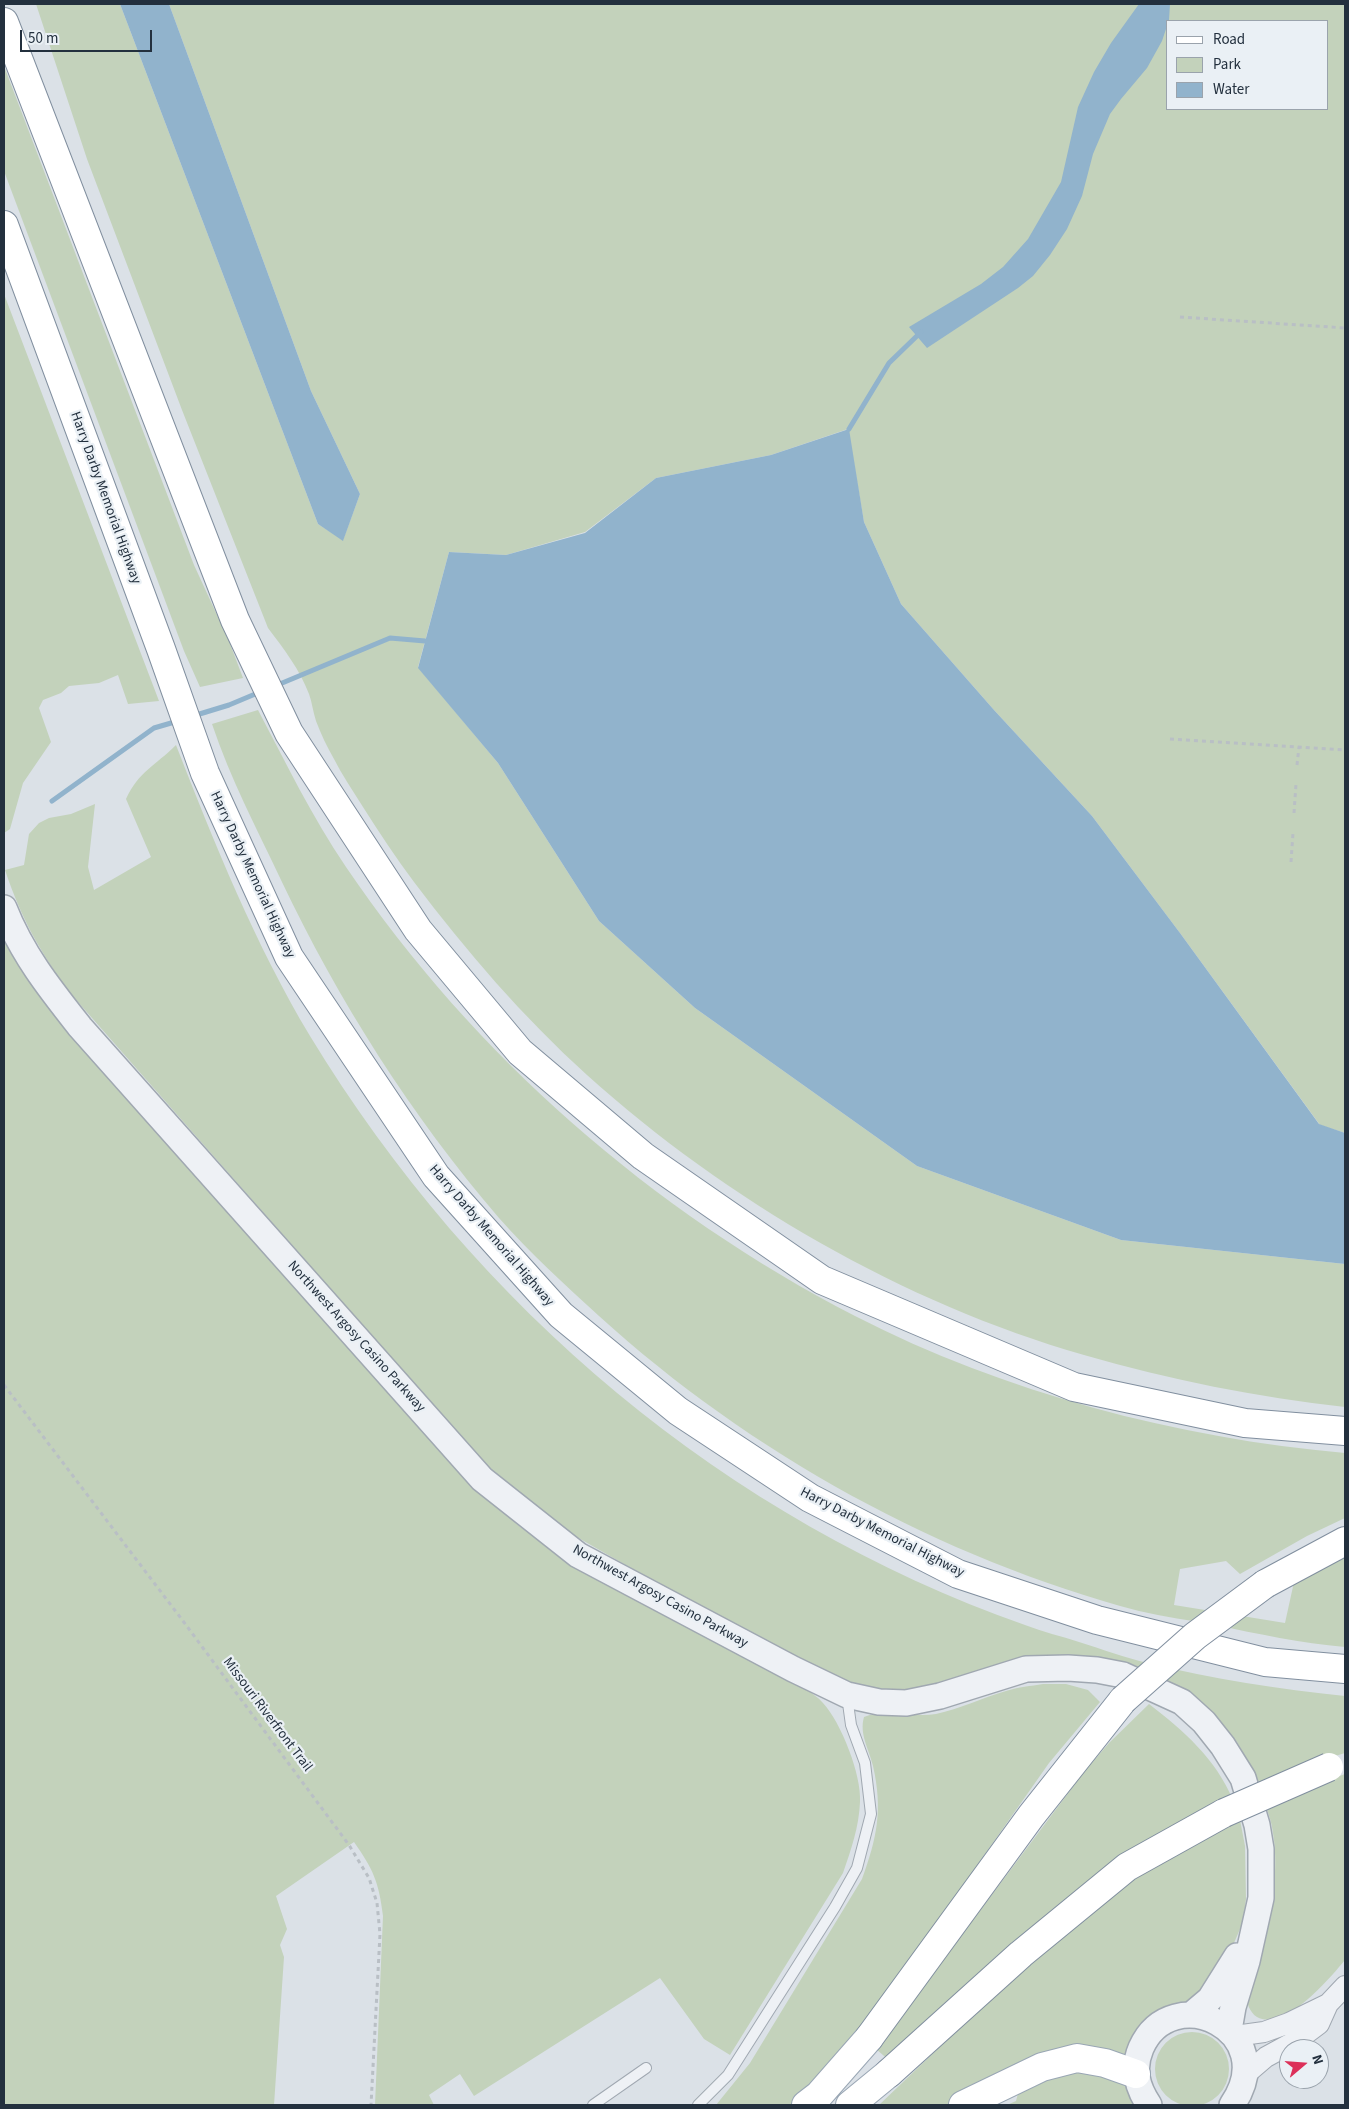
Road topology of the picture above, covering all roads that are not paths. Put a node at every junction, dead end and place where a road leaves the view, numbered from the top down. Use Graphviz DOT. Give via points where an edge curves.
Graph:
graph roads {
  1 [pos="4,22"];
  2 [pos="4,225"];
  3 [pos="4,908"];
  4 [pos="1345,1431"];
  5 [pos="1345,1541"];
  6 [pos="1345,1669"];
  7 [pos="847,1695"];
  8 [pos="1337,1765"];
  9 [pos="1254,1931"];
  10 [pos="1345,1986"];
  11 [pos="1328,2004"];
  12 [pos="1191,2015"];
  13 [pos="1232,2033"];
  14 [pos="646,2068"];
  15 [pos="1136,2074"];
  16 [pos="1241,2095"];
  17 [pos="593,2105"];
  18 [pos="698,2105"];
  19 [pos="806,2105"];
  20 [pos="850,2105"];
  21 [pos="963,2105"];
  22 [pos="1149,2105"];
  1 -- 4 [label="main road" via="235,620 289,733 418,930 520,1052 643,1156 822,1280 1074,1387 1245,1423"];
  2 -- 6 [label="main road, Harry Darby Memorial Highway" via="205,773 289,957 436,1176 561,1315 678,1411 810,1498 958,1574 1097,1620 1265,1662"];
  3 -- 7 [label="street, Northwest Argosy Casino Parkway" via="37,972 80,1027 482,1479 578,1555"];
  5 -- 19 [label="main road, bridge" via="1265,1584 1195,1636 1122,1700 1032,1816 869,2038"];
  7 -- 9 [label="street, Northwest Argosy Casino Parkway" via="878,1702 906,1703 940,1696 1026,1669 1068,1668 1123,1676 1182,1702 1204,1722 1243,1778 1262,1850 1261,1898"];
  7 -- 18 [label="lane" via="851,1725 864,1763 871,1814 857,1868 728,2075"];
  8 -- 20 [label="main road, bridge" via="1224,1813 1127,1867 1021,1954"];
  9 -- 12 [label="street, Northwest Argosy Casino Parkway" via="1219,1988"];
  9 -- 13 [label="street, Northwest Argosy Casino Parkway" via="1233,2007"];
  10 -- 11 [label="street"];
  11 -- 13 [label="street" via="1264,2032"];
  11 -- 16 [label="street" via="1319,2024 1266,2057"];
  12 -- 13 [label="street" via="1206,2017"];
  12 -- 15 [label="street" via="1173,2018 1157,2026 1145,2039 1138,2056"];
  13 -- 16 [label="street" via="1245,2060"];
  14 -- 17 [label="lane"];
  15 -- 21 [label="main road" via="1105,2063 1077,2058 1042,2067"];
  15 -- 22 [label="street" via="1140,2092"];
}
